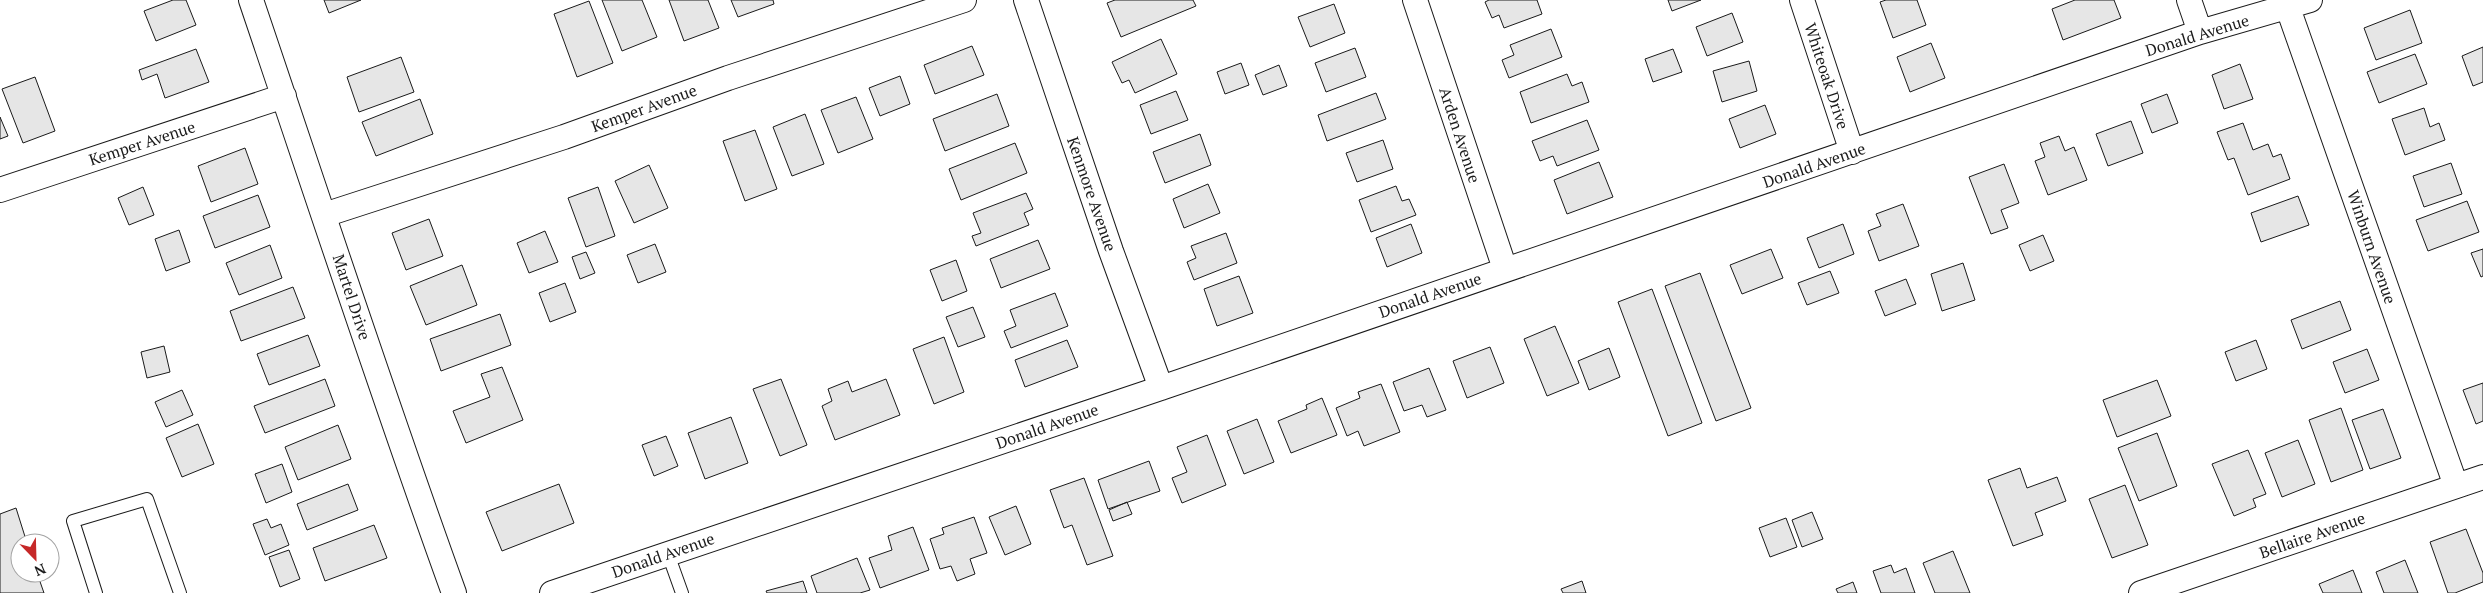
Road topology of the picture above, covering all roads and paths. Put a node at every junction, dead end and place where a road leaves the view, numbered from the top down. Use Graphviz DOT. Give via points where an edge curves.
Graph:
graph roads {
  1 [pos="252,0"];
  2 [pos="964,0"];
  3 [pos="1026,0"];
  4 [pos="1415,0"];
  5 [pos="1802,0"];
  6 [pos="2189,0"];
  7 [pos="2299,4"];
  8 [pos="2200,32"];
  9 [pos="284,96"];
  10 [pos="1852,152"];
  11 [pos="0,190"];
  12 [pos="324,215"];
  13 [pos="1505,269"];
  14 [pos="1161,388"];
  15 [pos="2483,477"];
  16 [pos="2456,486"];
  17 [pos="668,554"];
  18 [pos="96,593"];
  19 [pos="180,593"];
  20 [pos="454,593"];
  21 [pos="552,593"];
  22 [pos="682,593"];
  23 [pos="2141,593"];
  1 -- 9 [label="street, Martel Drive"];
  2 -- 12 [label="street, Kemper Avenue" via="728,78 545,144"];
  3 -- 14 [label="street, Kenmore Avenue"];
  4 -- 13 [label="street, Arden Avenue"];
  5 -- 10 [label="street, Whiteoak Drive"];
  6 -- 8 [label="street"];
  7 -- 8 [label="street, Donald Avenue"];
  7 -- 16 [label="street, Winburn Avenue"];
  8 -- 10 [label="street, Donald Avenue"];
  9 -- 11 [label="street, Kemper Avenue"];
  9 -- 12 [label="street, Martel Drive"];
  10 -- 13 [label="street, Donald Avenue"];
  12 -- 20 [label="street, Martel Drive" via="396,434"];
  13 -- 14 [label="street, Donald Avenue"];
  14 -- 17 [label="street, Donald Avenue"];
  15 -- 16 [label="street, Bellaire Avenue"];
  16 -- 23 [label="street, Bellaire Avenue"];
  17 -- 21 [label="street, Donald Avenue"];
  17 -- 22 [label="lane"];
  18 -- 19 [label="lane" via="73,521 147,499"];
}
